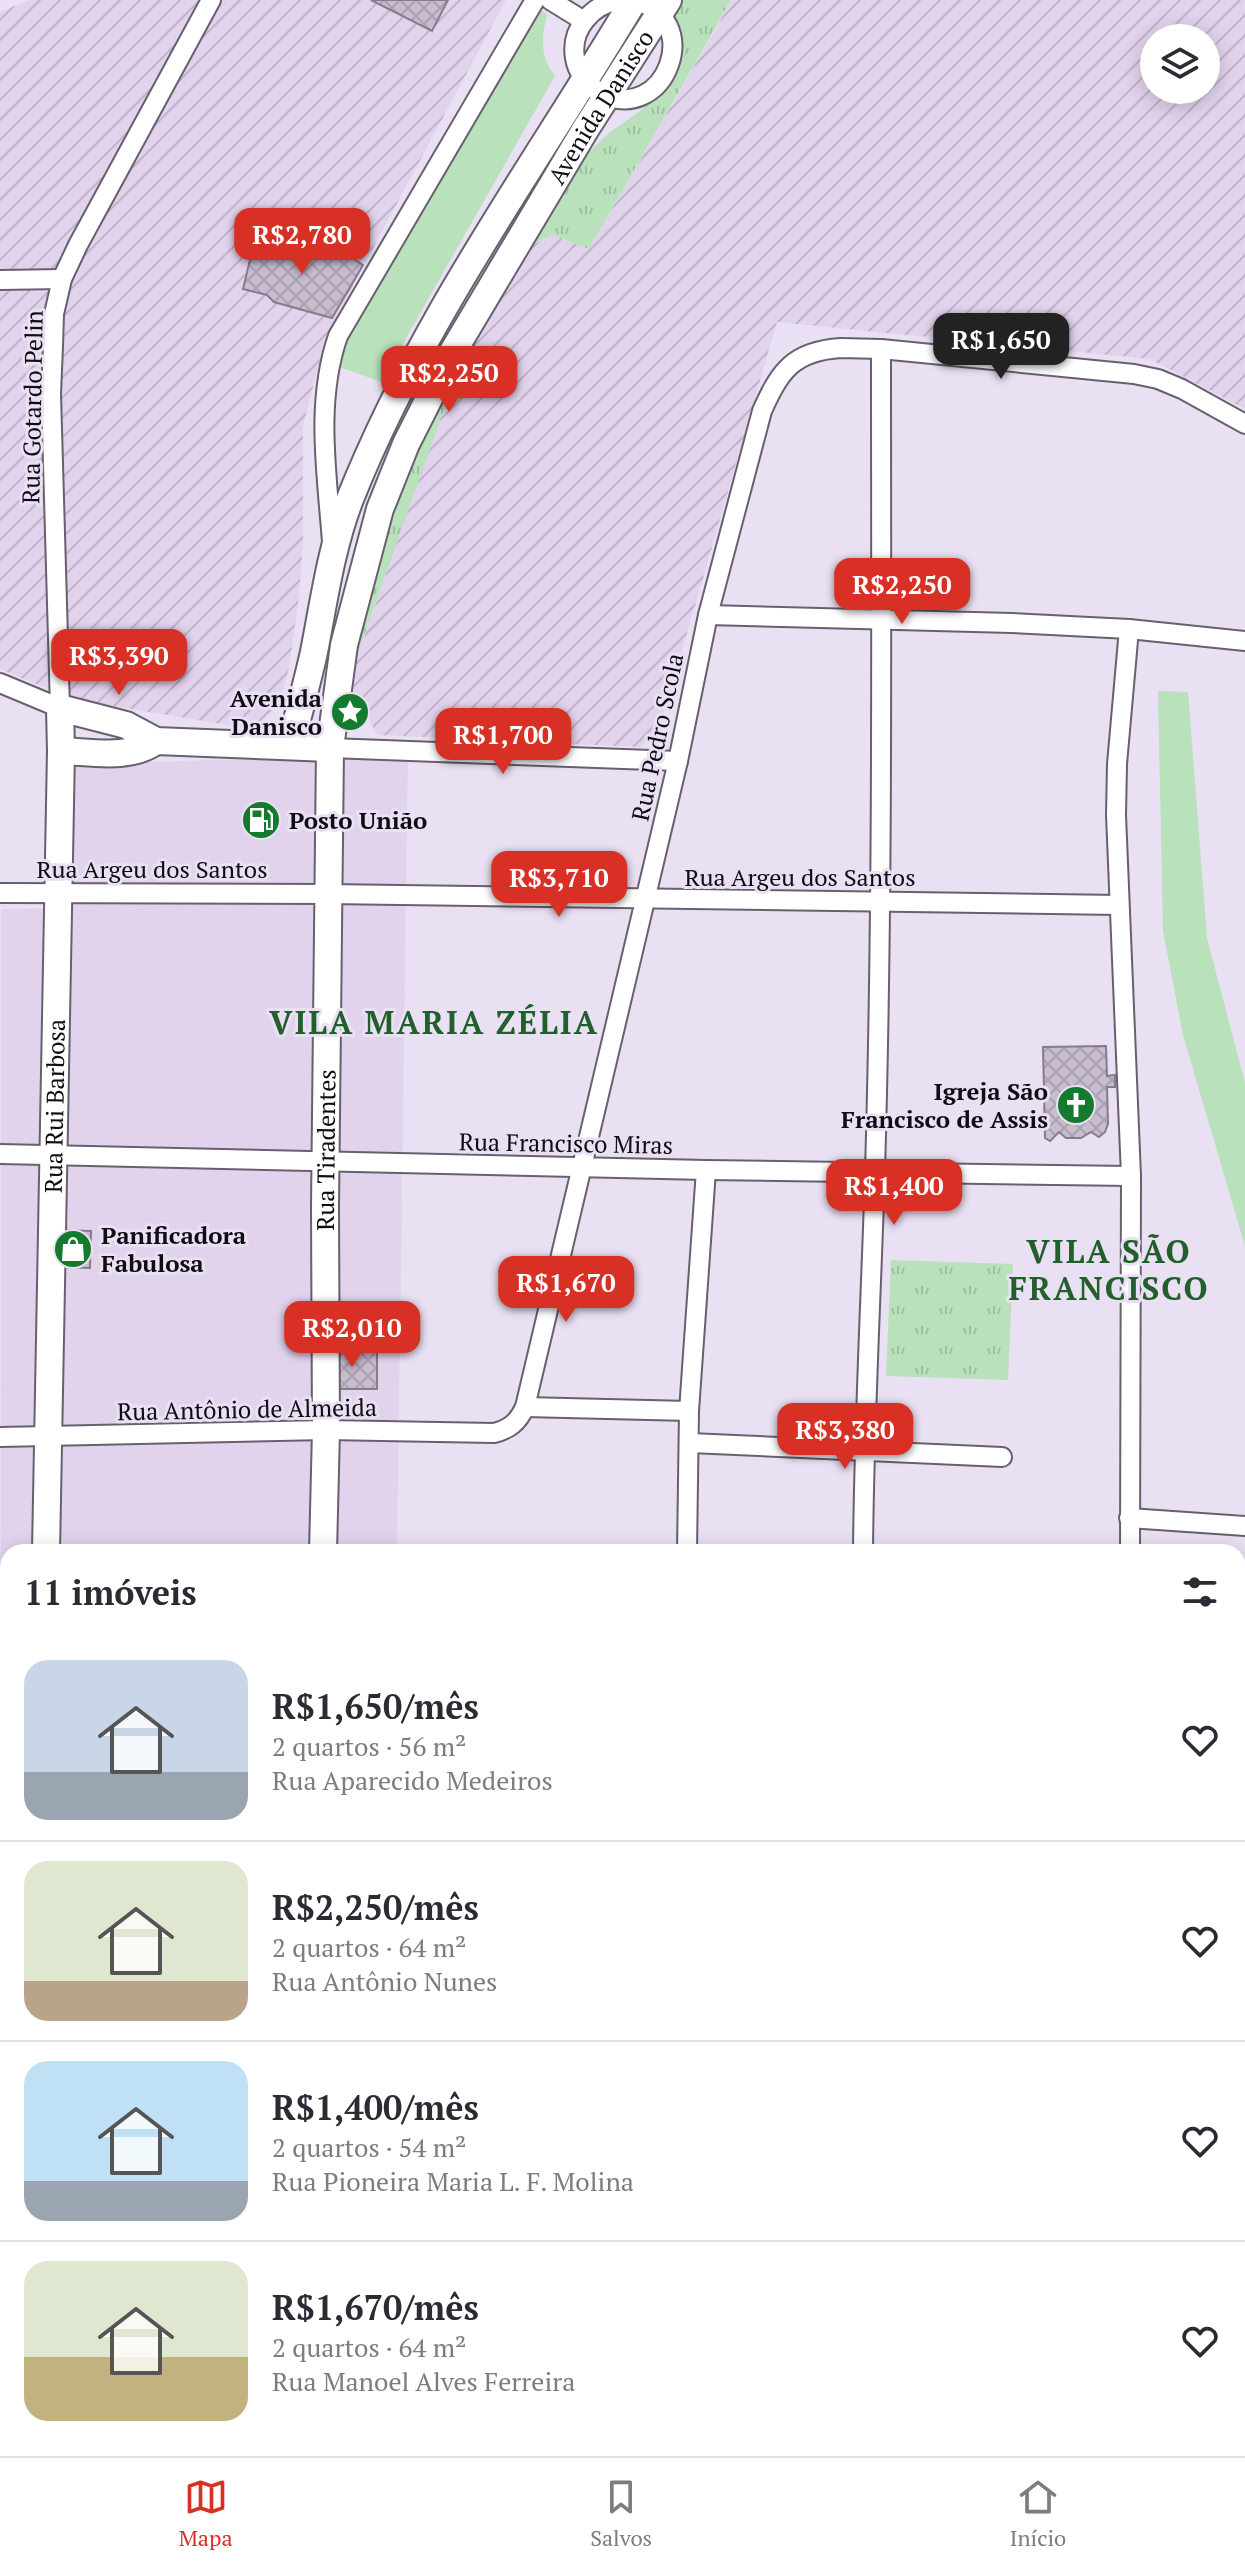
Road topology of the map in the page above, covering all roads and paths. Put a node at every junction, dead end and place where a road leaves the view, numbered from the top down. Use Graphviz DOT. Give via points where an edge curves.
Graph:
graph roads {
  1 [pos="211,0"];
  2 [pos="535,0"];
  3 [pos="550,0"];
  4 [pos="619,0"];
  5 [pos="632,0"];
  6 [pos="663,7"];
  7 [pos="584,21"];
  8 [pos="585,80"];
  9 [pos="607,96"];
  10 [pos="62,279"];
  11 [pos="0,280"];
  12 [pos="881,349"];
  13 [pos="1245,424"];
  14 [pos="332,556"];
  15 [pos="708,615"];
  16 [pos="881,620"];
  17 [pos="1129,629"];
  18 [pos="1245,641"];
  19 [pos="0,683"];
  20 [pos="60,708"];
  21 [pos="156,741"];
  22 [pos="290,746"];
  23 [pos="330,748"];
  24 [pos="61,751"];
  25 [pos="678,761"];
  26 [pos="0,893"];
  27 [pos="59,894"];
  28 [pos="327,894"];
  29 [pos="645,900"];
  30 [pos="880,902"];
  31 [pos="1119,905"];
  32 [pos="0,1154"];
  33 [pos="55,1154"];
  34 [pos="327,1161"];
  35 [pos="583,1167"];
  36 [pos="706,1170"];
  37 [pos="875,1171"];
  38 [pos="1131,1176"];
  39 [pos="525,1407"];
  40 [pos="689,1411"];
  41 [pos="326,1430"];
  42 [pos="0,1437"];
  43 [pos="49,1437"];
  44 [pos="690,1443"];
  45 [pos="863,1451"];
  46 [pos="1002,1457"];
  47 [pos="1129,1518"];
  48 [pos="1245,1526"];
  49 [pos="46,1544"];
  50 [pos="323,1544"];
  51 [pos="687,1544"];
  52 [pos="863,1544"];
  53 [pos="1130,1544"];
  1 -- 10 [label="street, Rua Gotardo Pelin"];
  2 -- 14 [label="street" via="338,336 326,383 324,429"];
  3 -- 7 [label="street"];
  4 -- 7 [label="street"];
  5 -- 6 [label="street"];
  5 -- 8 [label="main road, Avenida Danisco"];
  6 -- 9 [label="main road, Avenida Danisco"];
  6 -- 9 [label="street" via="673,55 661,82 636,97"];
  7 -- 8 [label="street" via="575,57"];
  8 -- 9 [label="street"];
  8 -- 14 [label="main road, Avenida Danisco" via="427,338 375,440"];
  9 -- 23 [label="main road, Avenida Danisco" via="451,355 406,444 360,577 344,645"];
  10 -- 11 [label="street"];
  10 -- 20 [label="street, Rua Gotardo Pelin" via="54,314 51,394"];
  12 -- 13 [label="street, Rua Pedro Scola" via="1134,374 1182,389"];
  12 -- 15 [label="street, Rua Pedro Scola" via="807,353 775,383 762,411"];
  12 -- 16 [label="street"];
  14 -- 22 [label="main road, Avenida Danisco"];
  15 -- 16 [label="street"];
  15 -- 25 [label="street, Rua Pedro Scola"];
  16 -- 17 [label="street"];
  16 -- 30 [label="street"];
  17 -- 18 [label="street"];
  17 -- 31 [label="street" via="1117,764"];
  19 -- 20 [label="street"];
  20 -- 21 [label="main road" via="126,725"];
  20 -- 24 [label="main road, Rua Rui Barbosa"];
  21 -- 22 [label="main road"];
  21 -- 24 [label="main road" via="121,753"];
  22 -- 23 [label="main road"];
  23 -- 25 [label="street"];
  23 -- 28 [label="main road, Rua Tiradentes"];
  24 -- 27 [label="main road, Rua Rui Barbosa"];
  25 -- 29 [label="street, Rua Pedro Scola"];
  26 -- 27 [label="street, Rua Argeu dos Santos"];
  27 -- 28 [label="street, Rua Argeu dos Santos"];
  27 -- 33 [label="main road, Rua Rui Barbosa"];
  28 -- 29 [label="street, Rua Argeu dos Santos"];
  28 -- 34 [label="main road, Rua Tiradentes"];
  29 -- 30 [label="street, Rua Argeu dos Santos"];
  29 -- 35 [label="street, Rua Pedro Scola"];
  30 -- 31 [label="street, Rua Argeu dos Santos"];
  30 -- 37 [label="street"];
  31 -- 38 [label="street"];
  32 -- 33 [label="street, Rua Francisco Miras"];
  33 -- 34 [label="street, Rua Francisco Miras"];
  33 -- 43 [label="main road, Rua Rui Barbosa"];
  34 -- 35 [label="street, Rua Francisco Miras"];
  34 -- 41 [label="main road, Rua Tiradentes"];
  35 -- 36 [label="street, Rua Francisco Miras"];
  35 -- 39 [label="street, Rua Pedro Scola"];
  36 -- 37 [label="street, Rua Francisco Miras"];
  36 -- 40 [label="street"];
  37 -- 38 [label="street, Rua Francisco Miras"];
  37 -- 45 [label="street"];
  38 -- 47 [label="street"];
  39 -- 40 [label="street"];
  39 -- 41 [label="street, Rua Antônio de Almeida" via="514,1424 494,1433"];
  40 -- 44 [label="street"];
  41 -- 43 [label="street, Rua Antônio de Almeida"];
  41 -- 50 [label="main road, Rua Tiradentes"];
  42 -- 43 [label="street, Rua Antônio de Almeida"];
  43 -- 49 [label="main road, Rua Rui Barbosa"];
  44 -- 45 [label="street"];
  44 -- 51 [label="street"];
  45 -- 46 [label="street"];
  45 -- 52 [label="street"];
  47 -- 48 [label="street"];
  47 -- 53 [label="street"];
}
